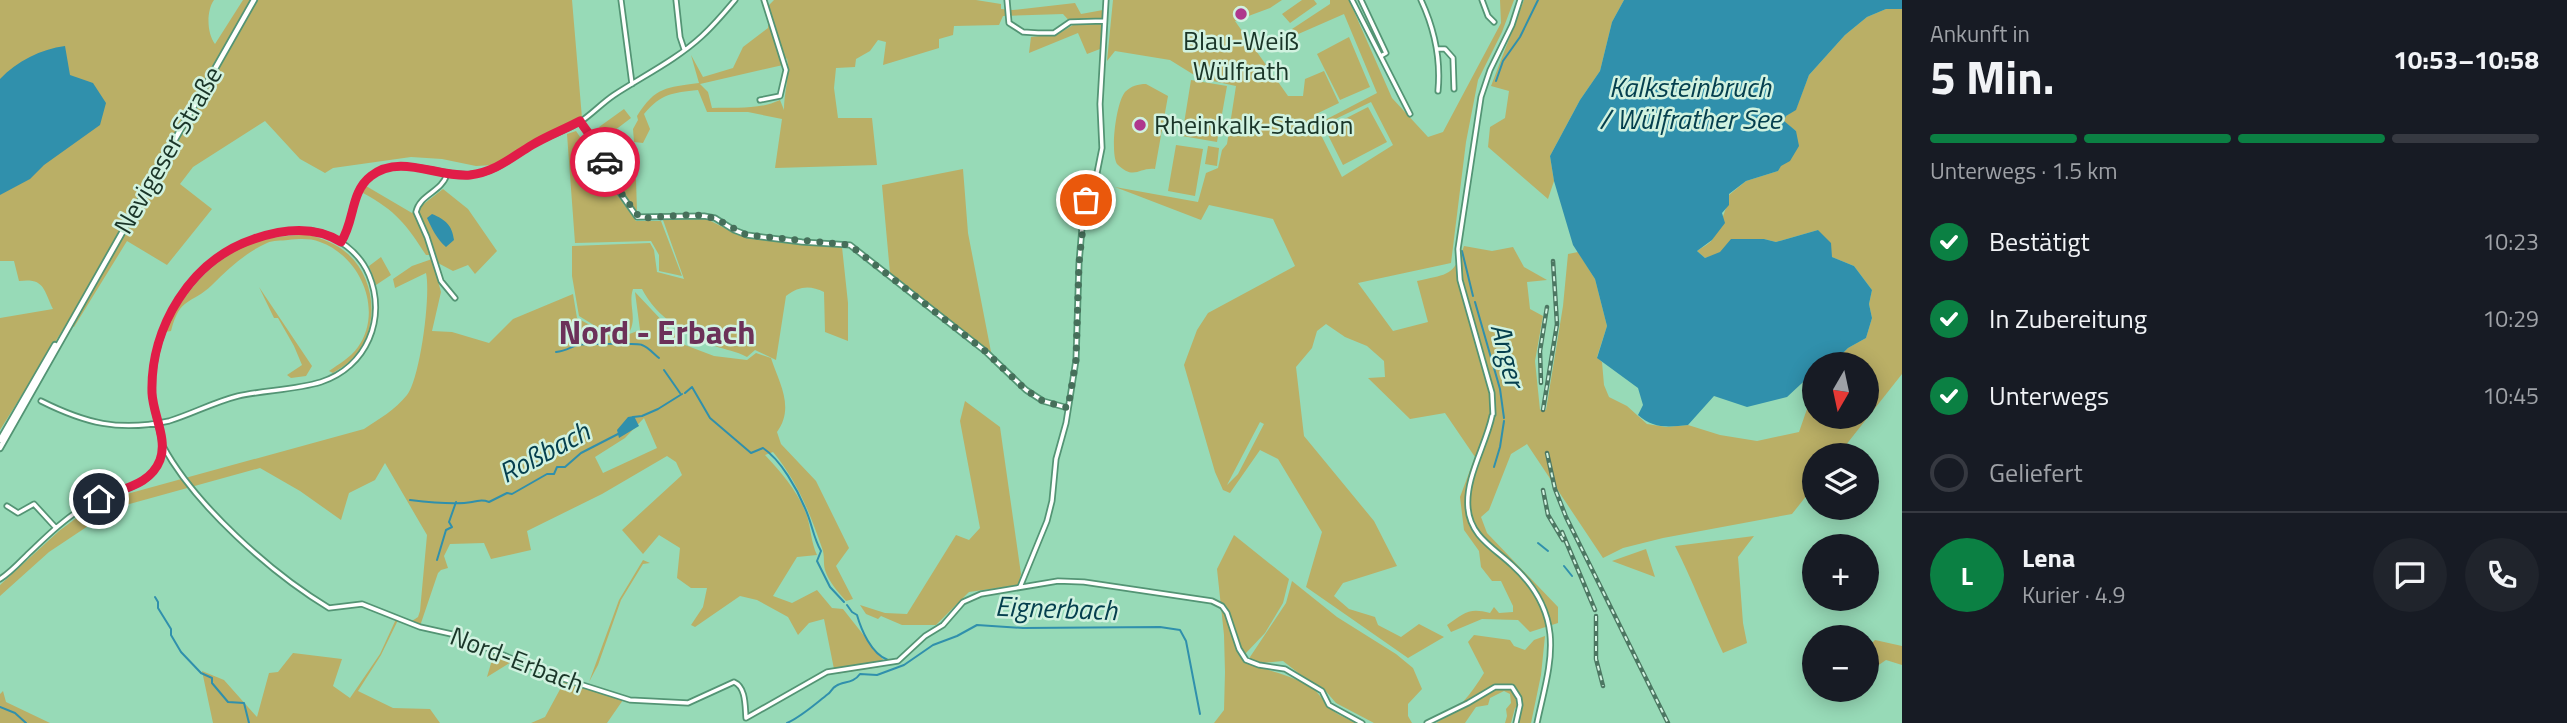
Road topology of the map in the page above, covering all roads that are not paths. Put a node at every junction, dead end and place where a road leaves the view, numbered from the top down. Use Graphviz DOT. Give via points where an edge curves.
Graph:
graph roads {
  1 [pos="254,0"];
  2 [pos="621,0"];
  3 [pos="676,0"];
  4 [pos="735,0"];
  5 [pos="764,0"];
  6 [pos="1007,0"];
  7 [pos="1106,0"];
  8 [pos="1352,0"];
  9 [pos="1361,0"];
  10 [pos="1421,0"];
  11 [pos="1482,0"];
  12 [pos="1520,0"];
  13 [pos="1104,21"];
  14 [pos="1494,22"];
  15 [pos="684,49"];
  16 [pos="1437,49"];
  17 [pos="1380,56"];
  18 [pos="632,84"];
  19 [pos="1454,89"];
  20 [pos="1438,91"];
  21 [pos="760,100"];
  22 [pos="1410,114"];
  23 [pos="580,121"];
  24 [pos="447,174"];
  25 [pos="341,242"];
  26 [pos="455,298"];
  27 [pos="83,300"];
  28 [pos="41,401"];
  29 [pos="1068,408"];
  30 [pos="157,424"];
  31 [pos="0,440"];
  32 [pos="163,446"];
  33 [pos="0,447"];
  34 [pos="7,506"];
  35 [pos="55,528"];
  36 [pos="0,579"];
  37 [pos="1019,587"];
  38 [pos="1362,723"];
  39 [pos="1427,723"];
  40 [pos="1516,723"];
  41 [pos="1537,723"];
  1 -- 27 [label="main road, Nevigeser Straße"];
  2 -- 18 [label="street"];
  3 -- 15 [label="street"];
  4 -- 15 [label="street"];
  5 -- 21 [label="street" via="786,71 780,96"];
  6 -- 13 [label="street" via="1009,23 1023,32 1054,33 1070,22"];
  7 -- 13 [label="street"];
  8 -- 17 [label="street"];
  9 -- 17 [label="street" via="1386,53"];
  10 -- 16 [label="street"];
  11 -- 14 [label="street"];
  12 -- 41 [label="street" via="1481,97 1458,248 1460,280 1492,393 1493,415 1470,487 1468,508 1479,536 1527,579 1545,609 1550,648"];
  13 -- 29 [label="street" via="1102,148 1083,216 1076,360"];
  15 -- 18 [label="street"];
  16 -- 19 [label="street" via="1445,49 1453,58"];
  16 -- 20 [label="street"];
  17 -- 22 [label="street"];
  18 -- 23 [label="street"];
  23 -- 24 [label="street" via="495,169"];
  23 -- 29 [label="street" via="604,153 606,173 637,217 704,216 747,235 850,245 985,351 1026,390"];
  24 -- 25 [label="street" via="396,166 376,173 358,192"];
  24 -- 26 [label="street" via="416,212 441,281"];
  25 -- 30 [label="street" via="315,232 285,230 238,246 202,270 177,302 161,336 152,388"];
  25 -- 30 [label="street" via="365,268 376,302 372,334 354,361 318,383 232,398"];
  27 -- 31 [label="main road, Nevigeser Straße"];
  27 -- 33 [label="main road, Nevigeser Straße"];
  28 -- 30 [label="street" via="107,425"];
  29 -- 37 [label="street" via="1047,521"];
  30 -- 32 [label="street"];
  32 -- 35 [label="street" via="157,466 145,480 99,499"];
  32 -- 37 [label="street, Nord-Erbach" via="186,482 252,550 329,608 362,604 631,700 688,703 734,682 742,690 746,718 827,672 898,660 943,625 968,598"];
  34 -- 35 [label="street" via="18,513 34,504"];
  35 -- 36 [label="street"];
  37 -- 38 [label="street" via="1084,582 1212,601 1227,613 1246,660 1285,669 1322,691 1329,705"];
  39 -- 40 [label="street" via="1495,687 1512,687 1519,698"];
}
